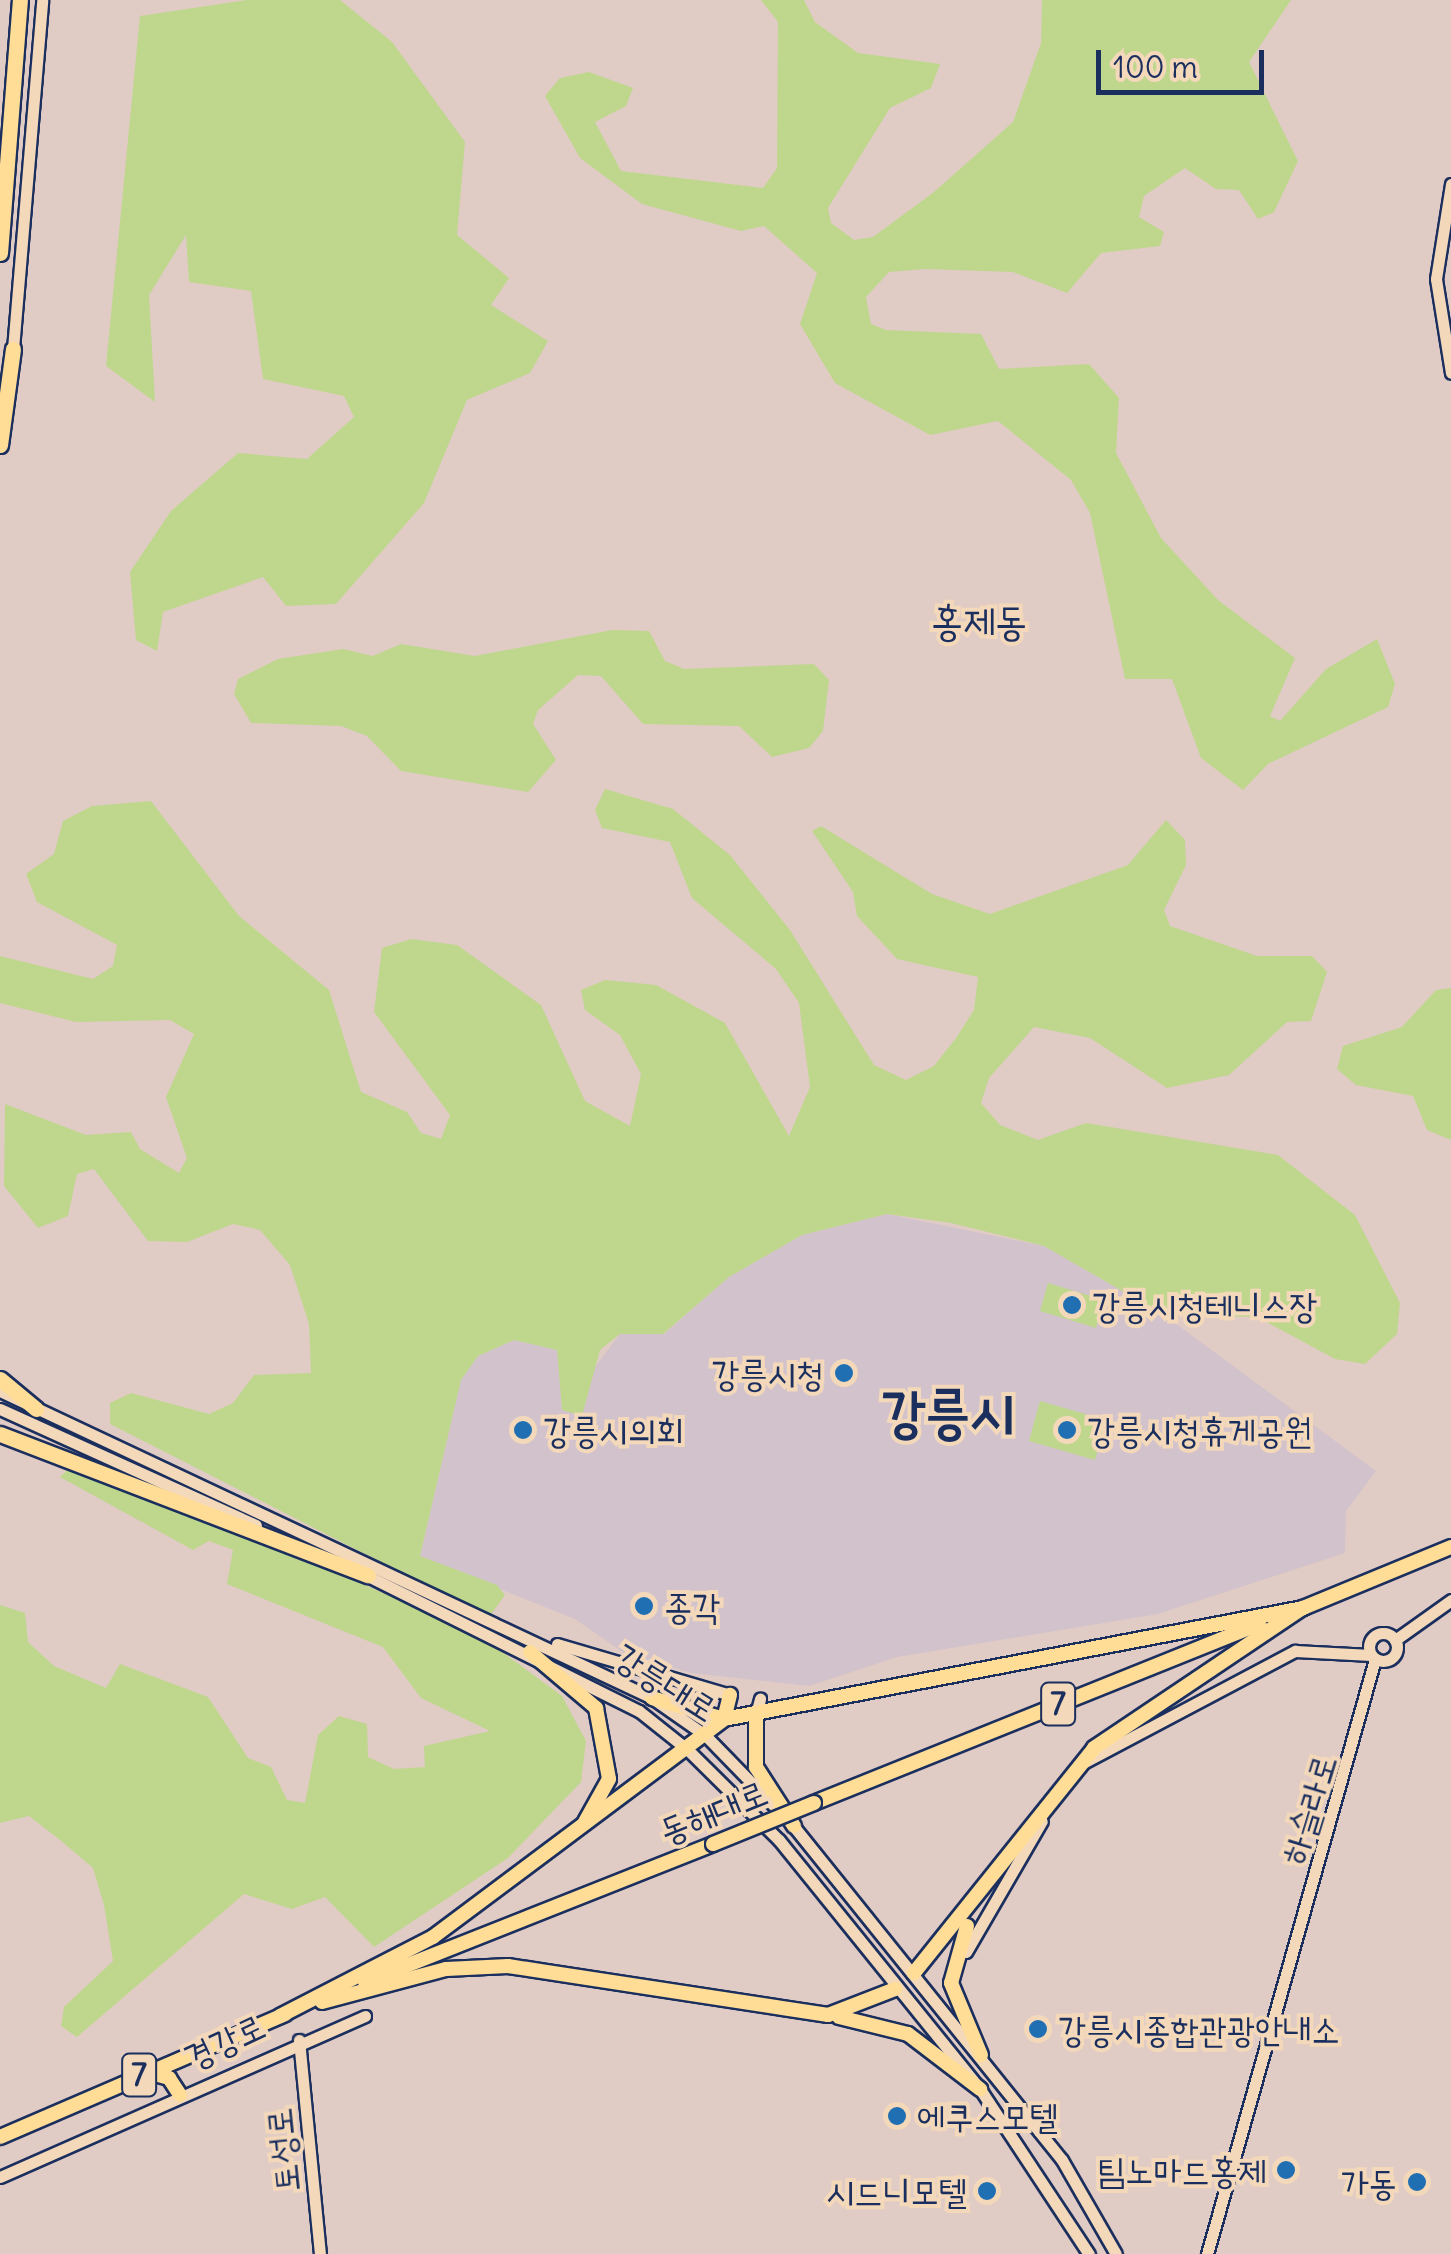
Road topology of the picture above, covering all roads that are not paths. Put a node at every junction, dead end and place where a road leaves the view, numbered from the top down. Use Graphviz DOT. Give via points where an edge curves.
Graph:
graph roads {
  1 [pos="20,0"];
  2 [pos="42,0"];
  3 [pos="1451,184"];
  4 [pos="0,254"];
  5 [pos="1445,317"];
  6 [pos="12,349"];
  7 [pos="1451,373"];
  8 [pos="0,445"];
  9 [pos="0,1379"];
  10 [pos="0,1390"];
  11 [pos="36,1408"];
  12 [pos="0,1409"];
  13 [pos="6,1416"];
  14 [pos="0,1434"];
  15 [pos="1451,1547"];
  16 [pos="368,1575"];
  17 [pos="1451,1600"];
  18 [pos="1303,1608"];
  19 [pos="1394,1640"];
  20 [pos="532,1646"];
  21 [pos="1373,1657"];
  22 [pos="730,1695"];
  23 [pos="652,1698"];
  24 [pos="758,1706"];
  25 [pos="724,1719"];
  26 [pos="705,1736"];
  27 [pos="688,1750"];
  28 [pos="1074,1773"];
  29 [pos="1054,1790"];
  30 [pos="794,1826"];
  31 [pos="577,1833"];
  32 [pos="989,1888"];
  33 [pos="914,1973"];
  34 [pos="896,1989"];
  35 [pos="954,1989"];
  36 [pos="297,2009"];
  37 [pos="828,2015"];
  38 [pos="280,2016"];
  39 [pos="366,2016"];
  40 [pos="299,2040"];
  41 [pos="981,2056"];
  42 [pos="146,2072"];
  43 [pos="980,2089"];
  44 [pos="180,2095"];
  45 [pos="0,2137"];
  46 [pos="0,2177"];
  47 [pos="320,2254"];
  48 [pos="1089,2254"];
  49 [pos="1116,2254"];
  50 [pos="1207,2254"];
  1 -- 4 [label="highway"];
  2 -- 6 [label="street"];
  3 -- 5 [label="street" via="1438,244"];
  5 -- 7 [label="street"];
  6 -- 8 [label="highway"];
  9 -- 11 [label="highway"];
  10 -- 11 [label="street, 강릉대로"];
  11 -- 20 [label="street, 강릉대로"];
  12 -- 13 [label="street, 강릉대로"];
  13 -- 16 [label="street, 강릉대로"];
  14 -- 16 [label="highway"];
  15 -- 18 [label="main road, 동해대로 / 7"];
  16 -- 20 [label="street, 강릉대로"];
  17 -- 19 [label="street"];
  18 -- 24 [label="main road"];
  18 -- 29 [label="main road" via="1279,1632 1153,1702"];
  18 -- 36 [label="main road, 동해대로 / 7, bridge"];
  19 -- 21 [label="street" via="1392,1657"];
  19 -- 21 [label="street" via="1375,1636"];
  20 -- 22 [label="street"];
  20 -- 23 [label="street, 강릉대로"];
  20 -- 27 [label="street, 강릉대로" via="640,1711"];
  20 -- 31 [label="main road" via="596,1708 609,1752 609,1779"];
  21 -- 28 [label="street" via="1295,1651"];
  21 -- 50 [label="street, 하슬라로"];
  22 -- 25 [label="main road"];
  23 -- 25 [label="main road"];
  23 -- 26 [label="street, 강릉대로"];
  24 -- 25 [label="main road"];
  24 -- 30 [label="main road" via="756,1767"];
  25 -- 26 [label="main road"];
  26 -- 27 [label="main road"];
  26 -- 30 [label="street, 강릉대로"];
  27 -- 31 [label="main road"];
  27 -- 34 [label="street, 강릉대로" via="779,1840"];
  28 -- 29 [label="street"];
  28 -- 35 [label="street" via="979,1921"];
  29 -- 32 [label="main road"];
  30 -- 33 [label="street, 강릉대로"];
  31 -- 38 [label="main road" via="433,1937"];
  32 -- 33 [label="main road"];
  32 -- 35 [label="main road" via="959,1940"];
  33 -- 34 [label="street"];
  33 -- 41 [label="street, 강릉대로"];
  34 -- 37 [label="main road"];
  34 -- 43 [label="street, 강릉대로"];
  35 -- 41 [label="main road"];
  36 -- 37 [label="main road" via="404,1977 508,1966"];
  36 -- 38 [label="main road, 동해대로 / 7"];
  37 -- 43 [label="main road" via="908,2034"];
  38 -- 42 [label="main road, 동해대로 / 7"];
  39 -- 40 [label="street, 경강로"];
  40 -- 44 [label="street, 경강로"];
  40 -- 47 [label="street, 토성로"];
  41 -- 49 [label="street, 강릉대로" via="1062,2160"];
  42 -- 44 [label="main road" via="168,2078"];
  42 -- 45 [label="main road, 동해대로 / 7"];
  43 -- 48 [label="street, 강릉대로"];
  44 -- 46 [label="street, 경강로"];
}
